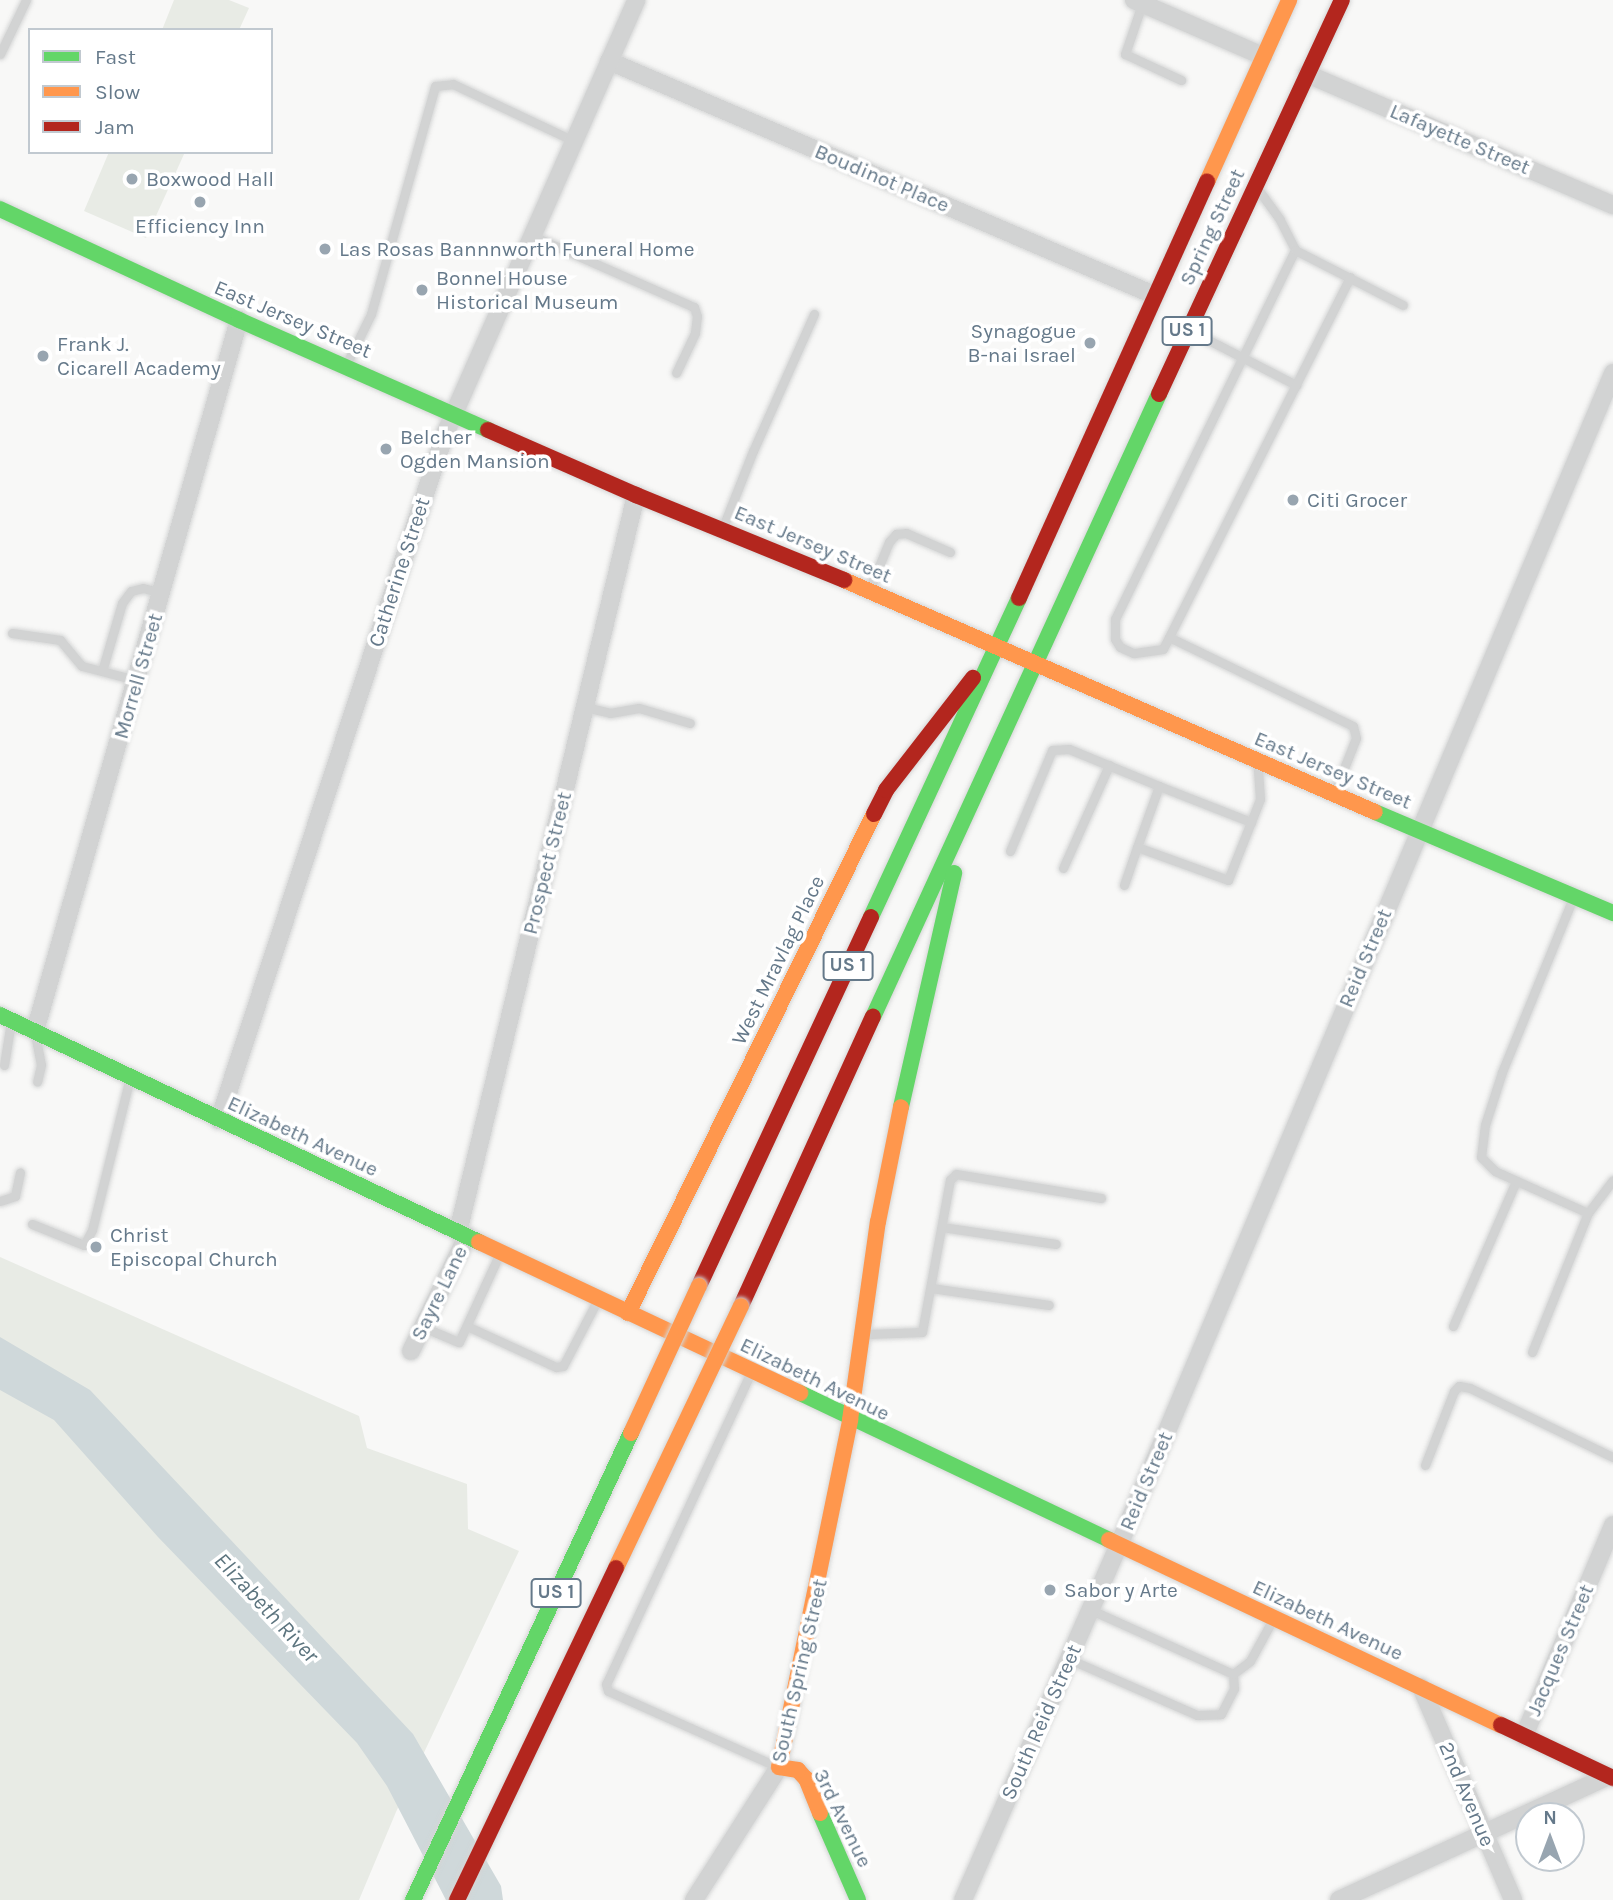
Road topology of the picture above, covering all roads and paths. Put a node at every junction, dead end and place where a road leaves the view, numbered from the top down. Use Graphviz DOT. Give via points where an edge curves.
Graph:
graph roads {
  1 [pos="26,0"];
  2 [pos="636,0"];
  3 [pos="1289,0"];
  4 [pos="1342,0"];
  5 [pos="1138,2"];
  6 [pos="0,54"];
  7 [pos="1263,55"];
  8 [pos="609,61"];
  9 [pos="1307,74"];
  10 [pos="1181,80"];
  11 [pos="574,141"];
  12 [pos="1255,185"];
  13 [pos="1613,205"];
  14 [pos="0,209"];
  15 [pos="533,236"];
  16 [pos="1295,250"];
  17 [pos="1350,277"];
  18 [pos="1154,295"];
  19 [pos="1403,304"];
  20 [pos="814,314"];
  21 [pos="239,320"];
  22 [pos="1188,330"];
  23 [pos="1241,357"];
  24 [pos="347,365"];
  25 [pos="676,373"];
  26 [pos="1613,373"];
  27 [pos="1296,385"];
  28 [pos="455,414"];
  29 [pos="636,495"];
  30 [pos="723,529"];
  31 [pos="950,552"];
  32 [pos="870,590"];
  33 [pos="162,593"];
  34 [pos="12,633"];
  35 [pos="1169,637"];
  36 [pos="997,646"];
  37 [pos="1034,663"];
  38 [pos="102,671"];
  39 [pos="136,680"];
  40 [pos="585,707"];
  41 [pos="690,723"];
  42 [pos="1258,762"];
  43 [pos="1109,765"];
  44 [pos="1159,786"];
  45 [pos="1334,793"];
  46 [pos="972,799"];
  47 [pos="1251,822"];
  48 [pos="1419,828"];
  49 [pos="1137,847"];
  50 [pos="1010,851"];
  51 [pos="1063,868"];
  52 [pos="1124,885"];
  53 [pos="1574,896"];
  54 [pos="1613,913"];
  55 [pos="6,1017"];
  56 [pos="35,1031"];
  57 [pos="4,1065"];
  58 [pos="131,1076"];
  59 [pos="37,1082"];
  60 [pos="219,1120"];
  61 [pos="20,1173"];
  62 [pos="1613,1180"];
  63 [pos="1516,1181"];
  64 [pos="1101,1198"];
  65 [pos="0,1201"];
  66 [pos="1588,1213"];
  67 [pos="32,1224"];
  68 [pos="942,1227"];
  69 [pos="463,1234"];
  70 [pos="1056,1244"];
  71 [pos="500,1251"];
  72 [pos="931,1288"];
  73 [pos="598,1298"];
  74 [pos="1049,1305"];
  75 [pos="628,1313"];
  76 [pos="1453,1326"];
  77 [pos="423,1327"];
  78 [pos="469,1327"];
  79 [pos="864,1334"];
  80 [pos="411,1351"];
  81 [pos="1532,1352"];
  82 [pos="752,1371"];
  83 [pos="850,1420"];
  84 [pos="1613,1457"];
  85 [pos="1425,1465"];
  86 [pos="1613,1525"];
  87 [pos="1119,1545"];
  88 [pos="1091,1610"];
  89 [pos="1273,1618"];
  90 [pos="1069,1659"];
  91 [pos="1233,1674"];
  92 [pos="1420,1687"];
  93 [pos="1524,1736"];
  94 [pos="779,1767"];
  95 [pos="1611,1777"];
  96 [pos="1484,1835"];
  97 [pos="412,1900"];
  98 [pos="457,1900"];
  99 [pos="694,1900"];
  100 [pos="858,1900"];
  101 [pos="963,1900"];
  102 [pos="1339,1900"];
  103 [pos="1513,1900"];
  1 -- 6 [label="lane"];
  2 -- 8 [label="street, Catherine Street"];
  3 -- 7 [label="main road, Spring Street / US 1"];
  4 -- 9 [label="main road, Spring Street / US 1"];
  5 -- 7 [label="street"];
  5 -- 10 [label="lane" via="1125,54"];
  7 -- 18 [label="main road, Spring Street / US 1"];
  8 -- 11 [label="street, Catherine Street"];
  8 -- 18 [label="street, Boudinot Place"];
  9 -- 12 [label="main road, Spring Street / US 1"];
  9 -- 13 [label="street, Lafayette Street"];
  11 -- 15 [label="street, Catherine Street"];
  11 -- 24 [label="lane" via="453,84 435,86 371,314"];
  12 -- 16 [label="lane"];
  12 -- 22 [label="main road, Spring Street / US 1"];
  14 -- 21 [label="main road, East Jersey Street"];
  15 -- 25 [label="lane" via="694,307 695,333"];
  15 -- 28 [label="street, Catherine Street"];
  16 -- 17 [label="lane"];
  16 -- 23 [label="lane"];
  17 -- 19 [label="lane"];
  17 -- 27 [label="lane"];
  18 -- 36 [label="main road, Spring Street / US 1"];
  20 -- 30 [label="lane" via="752,451"];
  21 -- 24 [label="main road, East Jersey Street"];
  21 -- 33 [label="street, Morrell Street"];
  22 -- 23 [label="lane"];
  22 -- 37 [label="main road, Spring Street / US 1"];
  23 -- 27 [label="lane"];
  23 -- 35 [label="lane" via="1115,619 1115,639 1133,653 1163,649"];
  24 -- 28 [label="main road, East Jersey Street"];
  26 -- 48 [label="street, Reid Street"];
  27 -- 35 [label="lane"];
  28 -- 29 [label="main road, East Jersey Street"];
  28 -- 60 [label="street, Catherine Street"];
  29 -- 30 [label="main road, East Jersey Street"];
  29 -- 40 [label="street, Prospect Street"];
  30 -- 32 [label="main road, East Jersey Street"];
  31 -- 32 [label="lane" via="906,533 896,534"];
  32 -- 36 [label="main road, East Jersey Street"];
  33 -- 38 [label="lane" via="143,588 131,591 121,603"];
  33 -- 39 [label="street, Morrell Street"];
  34 -- 38 [label="lane" via="60,640 82,666"];
  35 -- 45 [label="lane" via="1353,726 1356,738"];
  36 -- 37 [label="main road, East Jersey Street"];
  36 -- 75 [label="main road, West Mravlag Place" via="886,790"];
  36 -- 97 [label="main road, US 1, bridge"];
  37 -- 42 [label="main road, East Jersey Street"];
  37 -- 46 [label="main road, US 1"];
  38 -- 39 [label="lane"];
  39 -- 56 [label="street, Morrell Street"];
  40 -- 41 [label="lane" via="610,713 639,708"];
  40 -- 69 [label="street, Prospect Street"];
  42 -- 45 [label="main road, East Jersey Street"];
  42 -- 47 [label="lane" via="1260,799"];
  43 -- 44 [label="lane"];
  43 -- 50 [label="lane" via="1069,749 1052,750"];
  43 -- 51 [label="lane"];
  44 -- 47 [label="lane"];
  44 -- 49 [label="lane"];
  45 -- 48 [label="main road, East Jersey Street"];
  46 -- 79 [label="main road, South Spring Street" via="912,1051 878,1222"];
  46 -- 98 [label="main road, US 1, bridge" via="741,1306"];
  47 -- 49 [label="lane" via="1228,880"];
  48 -- 53 [label="main road, East Jersey Street"];
  48 -- 87 [label="street, Reid Street"];
  49 -- 52 [label="lane"];
  53 -- 54 [label="main road, East Jersey Street"];
  53 -- 63 [label="lane" via="1485,1125 1480,1157 1494,1171"];
  55 -- 56 [label="main road, Elizabeth Avenue"];
  55 -- 57 [label="lane"];
  56 -- 58 [label="main road, Elizabeth Avenue"];
  56 -- 59 [label="lane" via="41,1065"];
  58 -- 60 [label="main road, Elizabeth Avenue"];
  58 -- 67 [label="lane" via="92,1230 83,1245"];
  60 -- 69 [label="main road, Elizabeth Avenue"];
  61 -- 65 [label="lane" via="15,1196"];
  62 -- 66 [label="lane"];
  63 -- 66 [label="lane"];
  63 -- 76 [label="lane"];
  64 -- 68 [label="lane" via="956,1174 950,1180"];
  66 -- 81 [label="lane"];
  68 -- 70 [label="lane"];
  68 -- 72 [label="lane"];
  69 -- 71 [label="main road, Elizabeth Avenue"];
  69 -- 77 [label="street, Sayre Lane"];
  71 -- 73 [label="main road, Elizabeth Avenue"];
  71 -- 78 [label="lane"];
  72 -- 74 [label="lane"];
  72 -- 79 [label="lane" via="922,1332"];
  73 -- 75 [label="main road, Elizabeth Avenue"];
  73 -- 78 [label="lane" via="563,1366 556,1367"];
  75 -- 82 [label="main road, Elizabeth Avenue"];
  77 -- 78 [label="lane" via="459,1342"];
  77 -- 80 [label="street, Sayre Lane"];
  79 -- 83 [label="main road, South Spring Street"];
  82 -- 83 [label="main road, Elizabeth Avenue"];
  82 -- 94 [label="lane" via="606,1684 608,1691"];
  83 -- 87 [label="main road, Elizabeth Avenue"];
  83 -- 94 [label="main road, South Spring Street"];
  84 -- 85 [label="lane" via="1459,1386"];
  86 -- 93 [label="street, Jacques Street"];
  87 -- 88 [label="street, South Reid Street"];
  87 -- 89 [label="main road, Elizabeth Avenue"];
  88 -- 90 [label="street, South Reid Street"];
  88 -- 91 [label="lane"];
  89 -- 91 [label="lane" via="1250,1661"];
  89 -- 92 [label="main road, Elizabeth Avenue"];
  90 -- 91 [label="lane" via="1197,1715 1221,1714 1234,1689"];
  90 -- 101 [label="street, South Reid Street"];
  92 -- 93 [label="main road, Elizabeth Avenue"];
  92 -- 96 [label="street, 2nd Avenue"];
  93 -- 95 [label="main road, Elizabeth Avenue"];
  94 -- 99 [label="street, South Spring Street"];
  94 -- 100 [label="main road, 3rd Avenue" via="798,1770 806,1779"];
  95 -- 96 [label="street"];
  96 -- 102 [label="street"];
  96 -- 103 [label="street, 2nd Avenue"];
}
